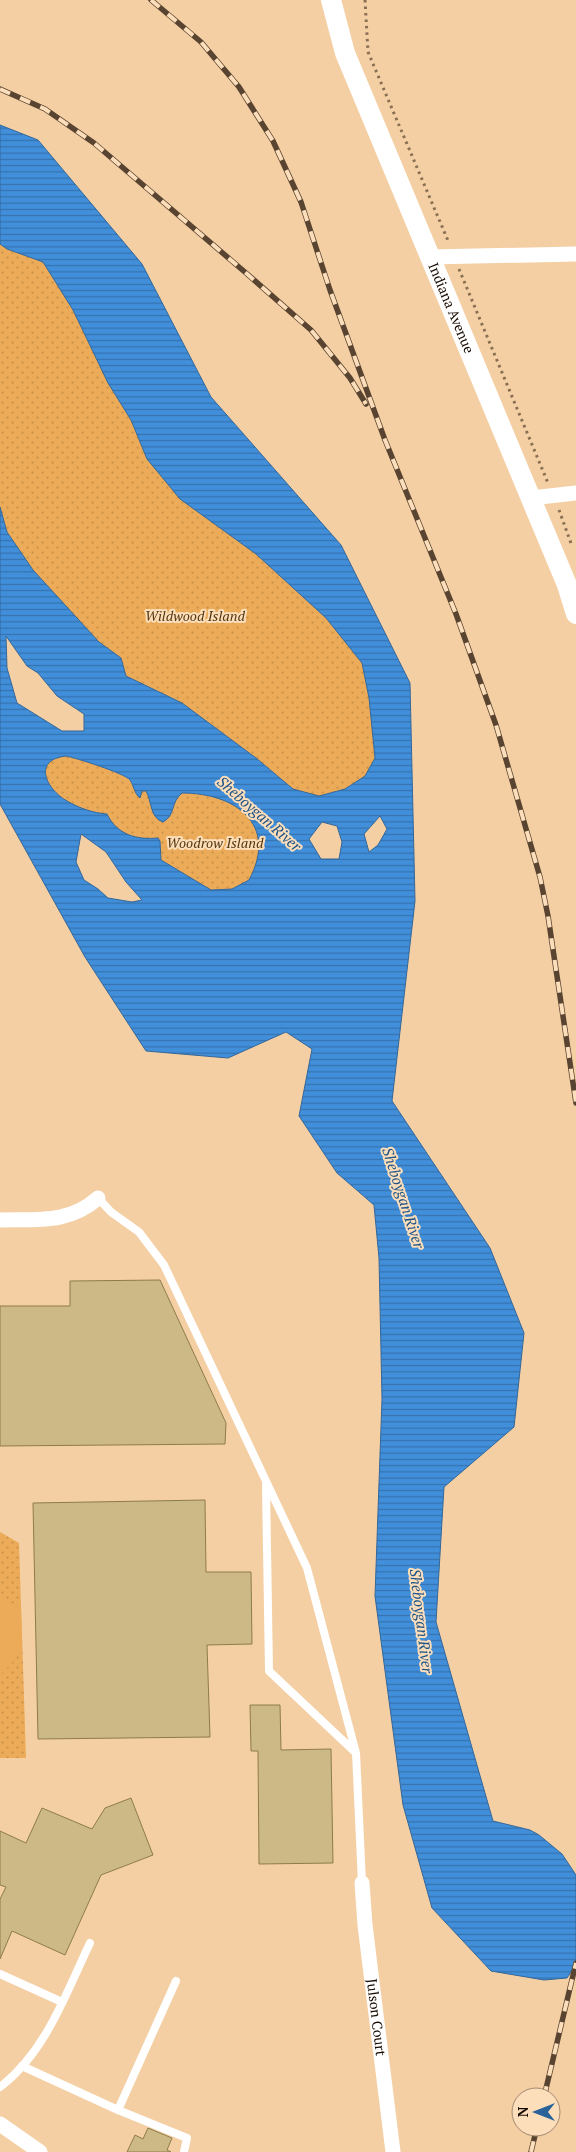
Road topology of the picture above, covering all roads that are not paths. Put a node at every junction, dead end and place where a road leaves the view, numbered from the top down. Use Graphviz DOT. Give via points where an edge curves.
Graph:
graph roads {
  1 [pos="331,0"];
  2 [pos="576,254"];
  3 [pos="429,257"];
  4 [pos="576,492"];
  5 [pos="531,498"];
  6 [pos="576,614"];
  7 [pos="98,1198"];
  8 [pos="0,1220"];
  9 [pos="266,1481"];
  10 [pos="356,1753"];
  11 [pos="362,1883"];
  12 [pos="90,1943"];
  13 [pos="0,1974"];
  14 [pos="176,1981"];
  15 [pos="62,2002"];
  16 [pos="22,2066"];
  17 [pos="0,2087"];
  18 [pos="118,2110"];
  19 [pos="0,2124"];
  20 [pos="40,2152"];
  21 [pos="184,2152"];
  22 [pos="393,2152"];
  1 -- 3 [label="main road, Indiana Avenue" via="345,53"];
  2 -- 3 [label="street"];
  3 -- 5 [label="main road, Indiana Avenue"];
  4 -- 5 [label="street"];
  5 -- 6 [label="main road, Indiana Avenue"];
  7 -- 8 [label="street" via="86,1209 71,1215"];
  7 -- 9 [label="lane" via="139,1232 164,1265"];
  9 -- 10 [label="lane" via="307,1568"];
  9 -- 10 [label="lane" via="270,1671"];
  10 -- 11 [label="lane"];
  11 -- 22 [label="street, Julson Court" via="364,1925"];
  12 -- 15 [label="lane"];
  13 -- 15 [label="lane"];
  14 -- 18 [label="lane"];
  15 -- 16 [label="lane" via="47,2034"];
  16 -- 17 [label="lane"];
  16 -- 18 [label="lane"];
  18 -- 21 [label="lane" via="187,2138"];
  19 -- 20 [label="street"];
}
